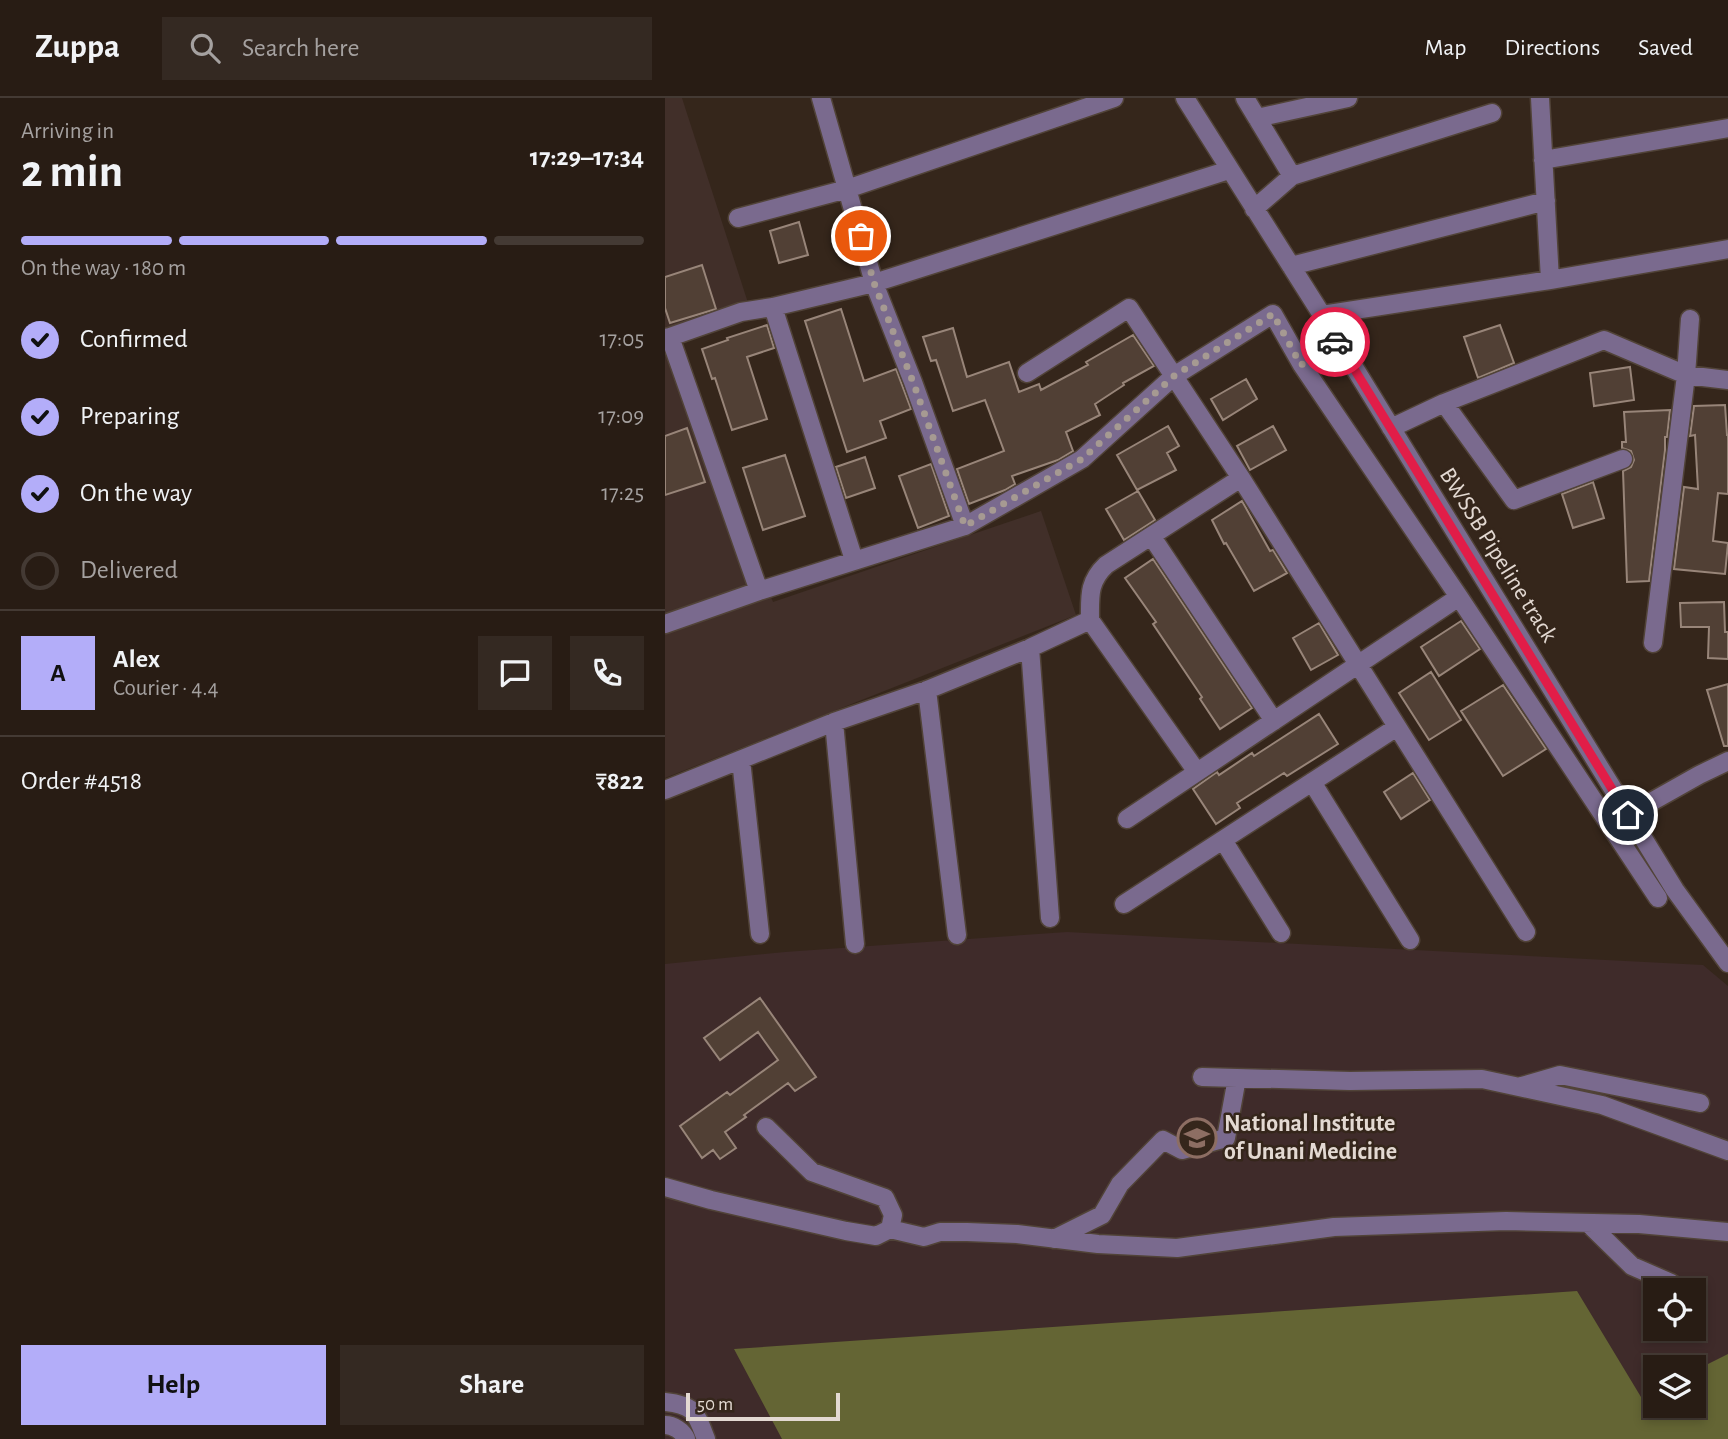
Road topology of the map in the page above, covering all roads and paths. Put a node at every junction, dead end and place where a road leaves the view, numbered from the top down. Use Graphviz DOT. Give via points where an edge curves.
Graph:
graph roads {
  1 [pos="821,98"];
  2 [pos="1114,98"];
  3 [pos="1185,98"];
  4 [pos="1245,98"];
  5 [pos="1348,98"];
  6 [pos="1540,98"];
  7 [pos="1492,113"];
  8 [pos="1257,118"];
  9 [pos="1728,128"];
  10 [pos="1543,160"];
  11 [pos="1229,170"];
  12 [pos="1292,176"];
  13 [pos="847,189"];
  14 [pos="1546,201"];
  15 [pos="1254,209"];
  16 [pos="738,218"];
  17 [pos="1728,249"];
  18 [pos="1291,267"];
  19 [pos="1550,280"];
  20 [pos="874,283"];
  21 [pos="773,307"];
  22 [pos="1322,315"];
  23 [pos="1691,319"];
  24 [pos="668,338"];
  25 [pos="1337,341"];
  26 [pos="1301,365"];
  27 [pos="1027,373"];
  28 [pos="1686,375"];
  29 [pos="1174,376"];
  30 [pos="1728,380"];
  31 [pos="1444,403"];
  32 [pos="1391,428"];
  33 [pos="1623,459"];
  34 [pos="1241,478"];
  35 [pos="965,526"];
  36 [pos="1152,537"];
  37 [pos="853,560"];
  38 [pos="759,591"];
  39 [pos="1459,597"];
  40 [pos="667,619"];
  41 [pos="1090,620"];
  42 [pos="1653,643"];
  43 [pos="1030,648"];
  44 [pos="1358,665"];
  45 [pos="927,690"];
  46 [pos="1274,721"];
  47 [pos="834,722"];
  48 [pos="1397,727"];
  49 [pos="741,760"];
  50 [pos="1728,761"];
  51 [pos="1197,772"];
  52 [pos="1312,782"];
  53 [pos="665,790"];
  54 [pos="1628,815"];
  55 [pos="1126,819"];
  56 [pos="1223,840"];
  57 [pos="1658,898"];
  58 [pos="1124,904"];
  59 [pos="1050,918"];
  60 [pos="1526,932"];
  61 [pos="1281,933"];
  62 [pos="760,934"];
  63 [pos="957,934"];
  64 [pos="1409,940"];
  65 [pos="855,944"];
  66 [pos="1728,963"];
  67 [pos="1202,1077"];
  68 [pos="1237,1078"];
  69 [pos="1518,1087"];
  70 [pos="1700,1103"];
  71 [pos="766,1127"];
  72 [pos="1728,1151"];
  73 [pos="665,1187"];
  74 [pos="1588,1223"];
  75 [pos="890,1229"];
  76 [pos="1728,1232"];
  77 [pos="1054,1239"];
  78 [pos="1660,1278"];
  79 [pos="665,1402"];
  80 [pos="665,1425"];
  81 [pos="686,1439"];
  82 [pos="706,1439"];
  1 -- 13 [label="street"];
  2 -- 13 [label="street"];
  3 -- 11 [label="street, BWSSB Pipeline track"];
  4 -- 8 [label="street"];
  5 -- 8 [label="street"];
  6 -- 10 [label="street"];
  7 -- 12 [label="street"];
  8 -- 12 [label="street"];
  9 -- 10 [label="street"];
  10 -- 14 [label="street"];
  11 -- 15 [label="street, BWSSB Pipeline track"];
  11 -- 20 [label="street"];
  12 -- 15 [label="street"];
  13 -- 16 [label="street"];
  13 -- 20 [label="street"];
  14 -- 18 [label="street"];
  14 -- 19 [label="street"];
  15 -- 18 [label="street, BWSSB Pipeline track"];
  17 -- 19 [label="street"];
  18 -- 22 [label="street, BWSSB Pipeline track"];
  19 -- 22 [label="street"];
  20 -- 21 [label="street"];
  20 -- 35 [label="street"];
  21 -- 24 [label="street" via="741,312"];
  21 -- 37 [label="street"];
  22 -- 25 [label="street, BWSSB Pipeline track"];
  23 -- 28 [label="street"];
  24 -- 38 [label="street"];
  25 -- 26 [label="street"];
  25 -- 32 [label="street, BWSSB Pipeline track"];
  26 -- 29 [label="street" via="1273,314"];
  26 -- 39 [label="street"];
  27 -- 29 [label="street" via="1129,308"];
  28 -- 30 [label="street"];
  28 -- 31 [label="street" via="1604,340"];
  28 -- 42 [label="street"];
  29 -- 34 [label="street"];
  29 -- 35 [label="street" via="1082,459"];
  31 -- 32 [label="street"];
  31 -- 33 [label="street" via="1514,500"];
  32 -- 54 [label="street, BWSSB Pipeline track"];
  34 -- 36 [label="street"];
  34 -- 44 [label="street"];
  35 -- 37 [label="street"];
  36 -- 41 [label="street" via="1099,572 1092,586"];
  36 -- 46 [label="street"];
  37 -- 38 [label="street"];
  38 -- 40 [label="street"];
  39 -- 44 [label="street"];
  39 -- 57 [label="street"];
  41 -- 43 [label="street"];
  41 -- 51 [label="street"];
  43 -- 45 [label="street"];
  43 -- 59 [label="street"];
  44 -- 46 [label="street"];
  44 -- 48 [label="street"];
  45 -- 47 [label="street"];
  45 -- 63 [label="street"];
  46 -- 51 [label="street"];
  47 -- 49 [label="street"];
  47 -- 65 [label="street"];
  48 -- 52 [label="street"];
  48 -- 60 [label="street"];
  49 -- 53 [label="street"];
  49 -- 62 [label="street"];
  50 -- 54 [label="street"];
  51 -- 55 [label="street"];
  52 -- 56 [label="street"];
  52 -- 64 [label="street"];
  54 -- 66 [label="street, BWSSB Pipeline track"];
  56 -- 58 [label="street"];
  56 -- 61 [label="street"];
  67 -- 68 [label="street"];
  68 -- 69 [label="street" via="1482,1079"];
  68 -- 77 [label="street" via="1226,1138 1182,1150 1163,1140 1120,1184 1102,1215"];
  69 -- 70 [label="street" via="1560,1075"];
  69 -- 72 [label="street" via="1602,1105"];
  71 -- 75 [label="street" via="812,1172 885,1198 893,1215"];
  73 -- 75 [label="street" via="846,1231 876,1236"];
  74 -- 76 [label="street"];
  74 -- 77 [label="street" via="1506,1220 1334,1227 1177,1248"];
  74 -- 78 [label="street" via="1632,1266"];
  75 -- 77 [label="street" via="924,1237 967,1232"];
  79 -- 82 [label="street" via="680,1403 696,1413"];
  80 -- 81 [label="street"];
}
